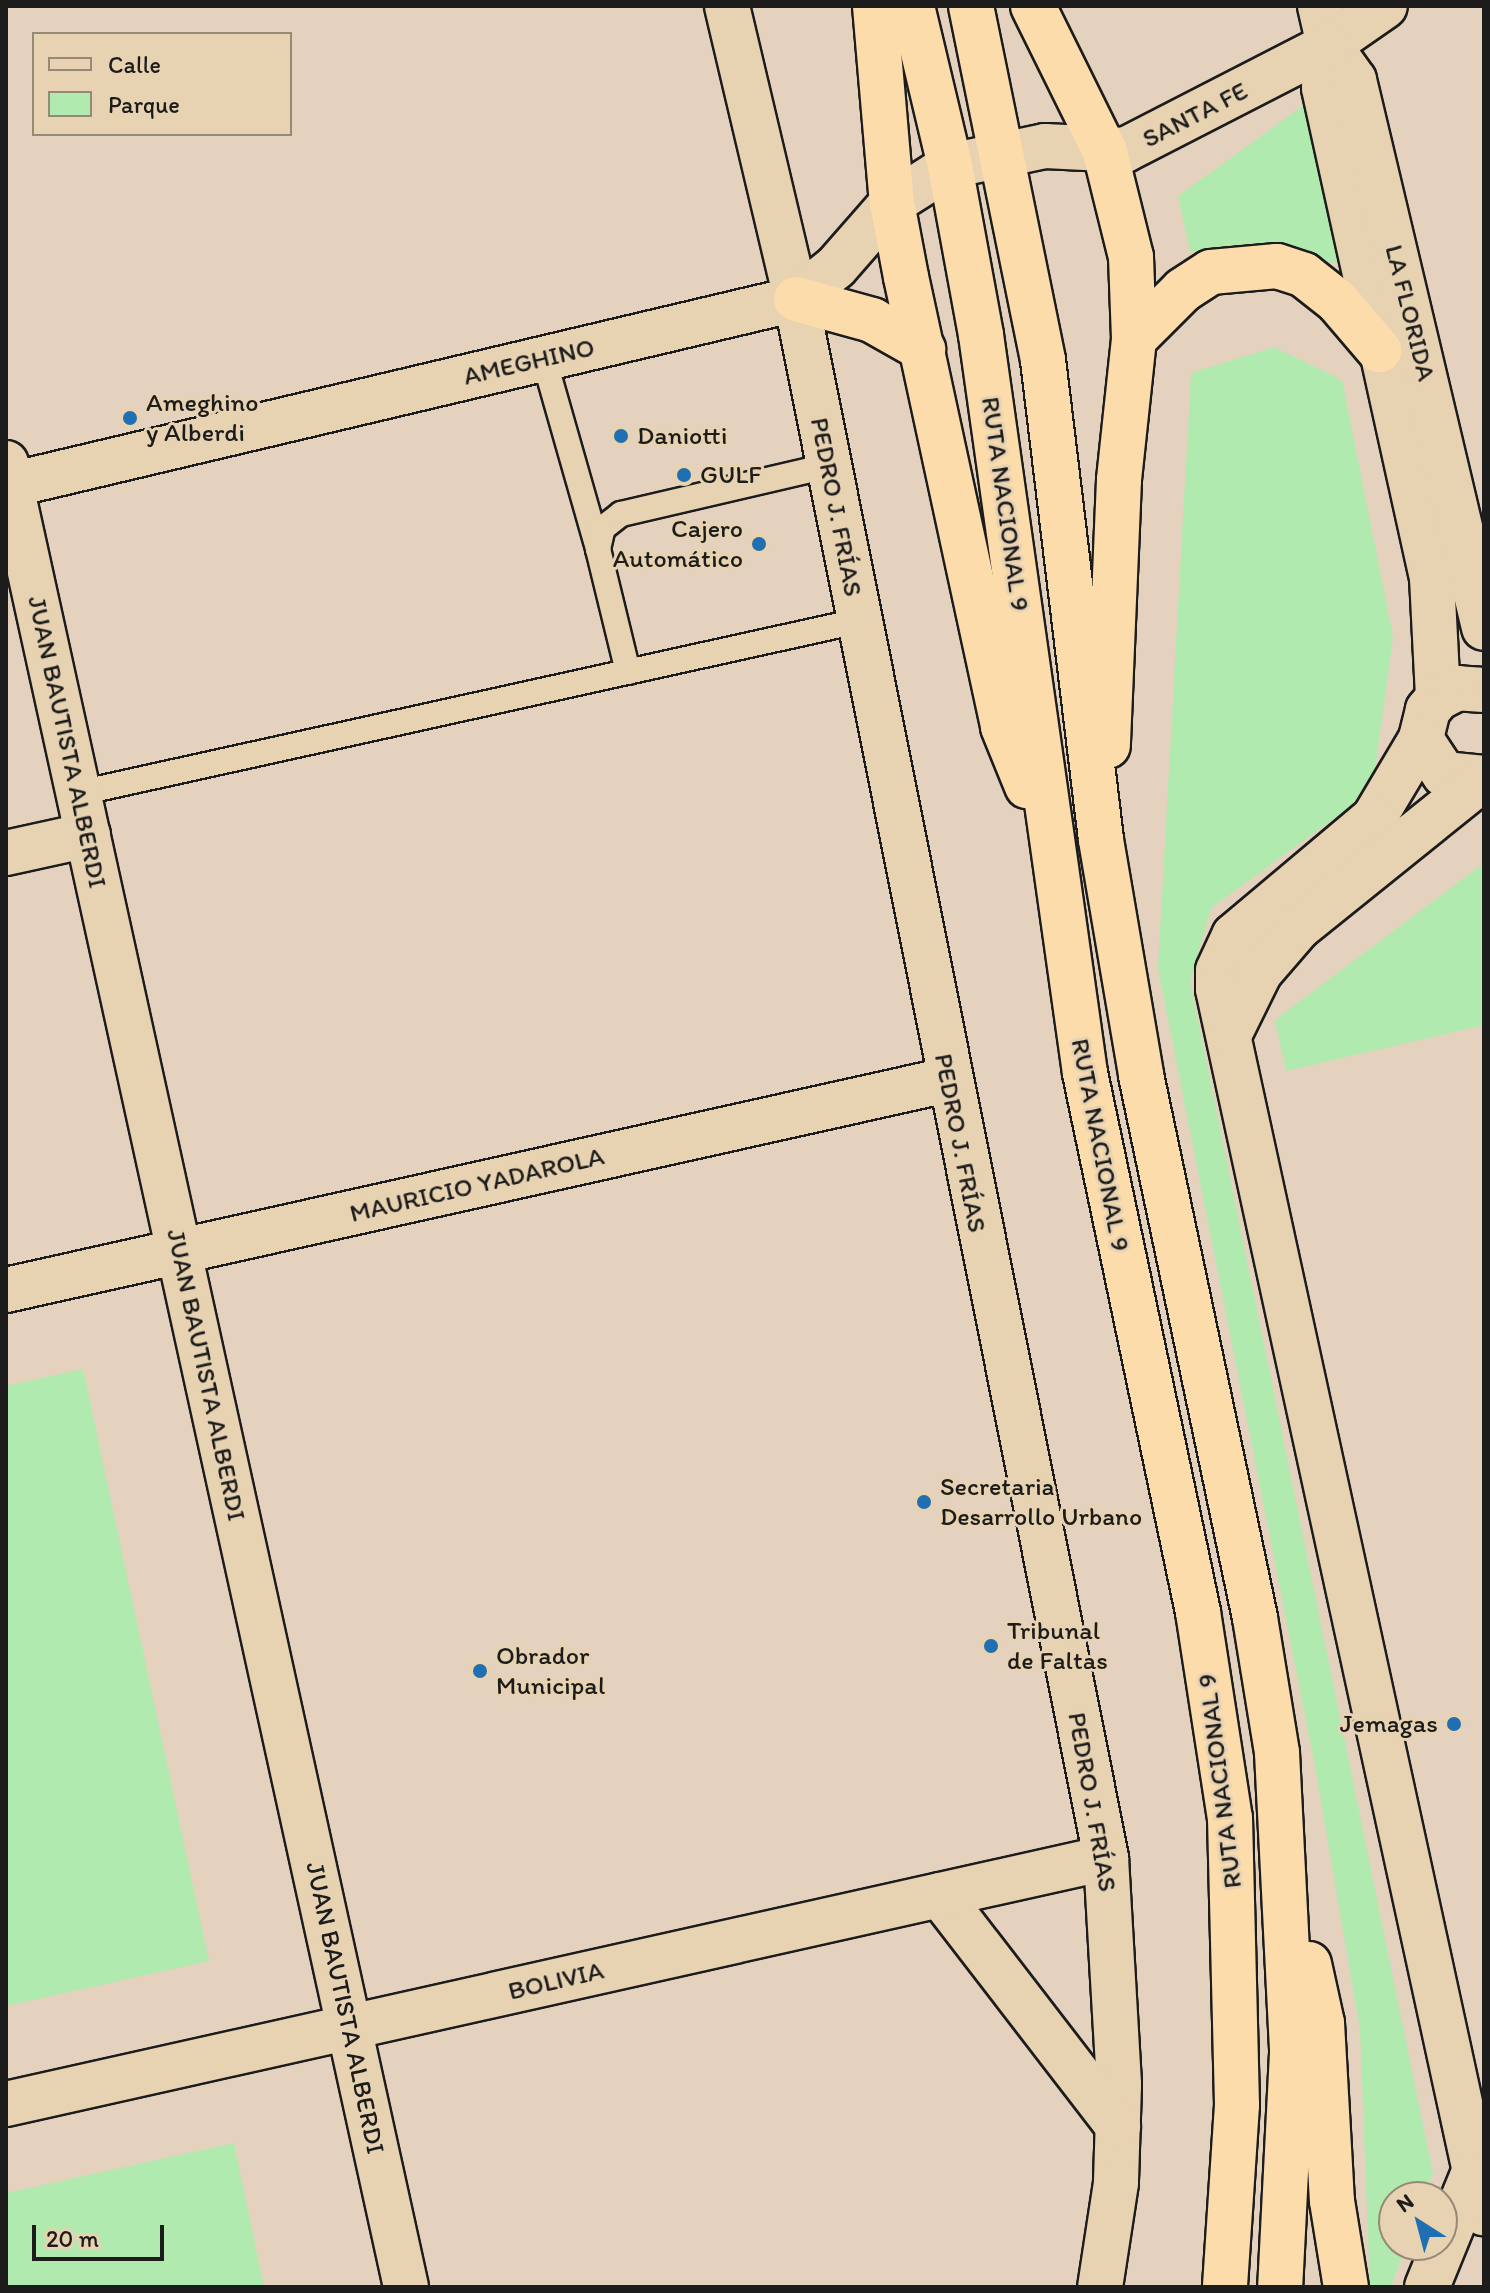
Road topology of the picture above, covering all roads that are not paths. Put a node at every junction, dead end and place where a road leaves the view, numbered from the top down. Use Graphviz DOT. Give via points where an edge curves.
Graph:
graph roads {
  1 [pos="727,6"];
  2 [pos="875,6"];
  3 [pos="912,6"];
  4 [pos="971,6"];
  5 [pos="1033,6"];
  6 [pos="1385,6"];
  7 [pos="1324,26"];
  8 [pos="1105,152"];
  9 [pos="1005,153"];
  10 [pos="950,166"];
  11 [pos="892,203"];
  12 [pos="796,299"];
  13 [pos="1134,339"];
  14 [pos="923,349"];
  15 [pos="1379,350"];
  16 [pos="544,359"];
  17 [pos="828,466"];
  18 [pos="8,478"];
  19 [pos="598,549"];
  20 [pos="858,621"];
  21 [pos="1484,628"];
  22 [pos="628,672"];
  23 [pos="1484,690"];
  24 [pos="1438,698"];
  25 [pos="1421,739"];
  26 [pos="1484,778"];
  27 [pos="79,793"];
  28 [pos="88,835"];
  29 [pos="1101,840"];
  30 [pos="1051,848"];
  31 [pos="6,853"];
  32 [pos="1230,1033"];
  33 [pos="947,1080"];
  34 [pos="179,1252"];
  35 [pos="6,1290"];
  36 [pos="1106,1858"];
  37 [pos="1287,1873"];
  38 [pos="940,1895"];
  39 [pos="349,2027"];
  40 [pos="6,2104"];
  41 [pos="1118,2126"];
  42 [pos="1478,2193"];
  43 [pos="406,2287"];
  44 [pos="1100,2287"];
  45 [pos="1225,2287"];
  46 [pos="1280,2287"];
  47 [pos="1346,2287"];
  48 [pos="1427,2287"];
  1 -- 12 [label="street, PEDRO J. FRÍAS"];
  2 -- 11 [label="highway"];
  3 -- 10 [label="highway, RUTA NACIONAL 9"];
  4 -- 9 [label="highway, RUTA NACIONAL 9"];
  5 -- 8 [label="highway"];
  6 -- 7 [label="street, SANTA FE"];
  7 -- 8 [label="street, SANTA FE" via="1150,140"];
  7 -- 15 [label="street" via="1324,88"];
  7 -- 21 [label="street, LA FLORIDA" via="1354,80"];
  8 -- 9 [label="street, SANTA FE" via="1045,146"];
  8 -- 13 [label="highway" via="1131,257"];
  9 -- 10 [label="street, AMEGHINO"];
  9 -- 29 [label="highway, RUTA NACIONAL 9" via="1043,360"];
  10 -- 11 [label="street, AMEGHINO"];
  10 -- 30 [label="highway, RUTA NACIONAL 9" via="1010,532"];
  11 -- 12 [label="street, AMEGHINO" via="836,267"];
  11 -- 14 [label="highway"];
  12 -- 14 [label="highway" via="872,320"];
  12 -- 16 [label="street, AMEGHINO"];
  12 -- 17 [label="street, PEDRO J. FRÍAS"];
  13 -- 15 [label="highway" via="1183,290 1211,272 1277,266 1304,275 1337,301"];
  13 -- 29 [label="highway" via="1119,480 1118,622"];
  14 -- 30 [label="highway" via="1003,727"];
  15 -- 24 [label="street" via="1432,578"];
  16 -- 18 [label="street, AMEGHINO"];
  16 -- 19 [label="lane"];
  17 -- 19 [label="lane" via="621,514 603,528"];
  17 -- 20 [label="street, PEDRO J. FRÍAS"];
  18 -- 27 [label="street, JUAN BAUTISTA ALBERDI"];
  19 -- 22 [label="lane"];
  20 -- 22 [label="lane"];
  20 -- 33 [label="street, PEDRO J. FRÍAS"];
  22 -- 27 [label="lane"];
  23 -- 24 [label="street" via="1458,688"];
  24 -- 25 [label="street" via="1428,710"];
  25 -- 26 [label="street" via="1444,774"];
  25 -- 32 [label="street" via="1374,818 1234,936 1218,971"];
  26 -- 32 [label="street" via="1299,927 1260,972"];
  27 -- 28 [label="street, JUAN BAUTISTA ALBERDI"];
  28 -- 31 [label="street"];
  28 -- 34 [label="street, JUAN BAUTISTA ALBERDI"];
  29 -- 37 [label="highway, RUTA NACIONAL 9" via="1173,1239 1255,1618"];
  30 -- 45 [label="highway, RUTA NACIONAL 9" via="1085,1073 1198,1612 1230,1818 1237,2105"];
  32 -- 42 [label="street"];
  33 -- 34 [label="street, MAURICIO YADAROLA"];
  33 -- 36 [label="street, PEDRO J. FRÍAS"];
  34 -- 35 [label="street, MAURICIO YADAROLA"];
  34 -- 39 [label="street, JUAN BAUTISTA ALBERDI"];
  36 -- 38 [label="street, BOLIVIA"];
  36 -- 41 [label="street, PEDRO J. FRÍAS"];
  37 -- 46 [label="highway, RUTA NACIONAL 9" via="1292,2053"];
  37 -- 47 [label="highway" via="1322,2023 1332,2201"];
  38 -- 39 [label="street, BOLIVIA"];
  38 -- 41 [label="street"];
  39 -- 40 [label="street, BOLIVIA"];
  39 -- 43 [label="street, JUAN BAUTISTA ALBERDI"];
  41 -- 44 [label="street, PEDRO J. FRÍAS"];
  42 -- 48 [label="street"];
}
